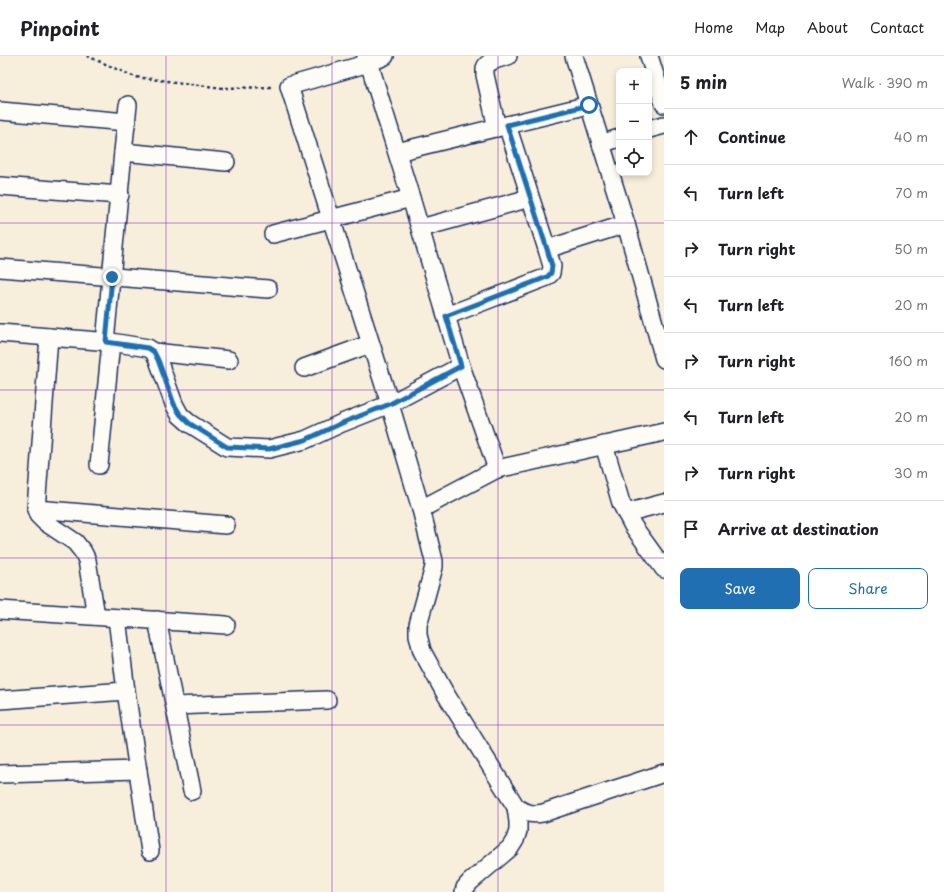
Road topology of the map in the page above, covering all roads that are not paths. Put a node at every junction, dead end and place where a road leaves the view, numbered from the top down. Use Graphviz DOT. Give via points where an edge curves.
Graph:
graph roads {
  1 [pos="385,56"];
  2 [pos="508,56"];
  3 [pos="574,56"];
  4 [pos="649,56"];
  5 [pos="368,59"];
  6 [pos="664,104"];
  7 [pos="128,105"];
  8 [pos="589,105"];
  9 [pos="0,111"];
  10 [pos="127,122"];
  11 [pos="664,125"];
  12 [pos="502,126"];
  13 [pos="652,128"];
  14 [pos="616,139"];
  15 [pos="601,144"];
  16 [pos="123,152"];
  17 [pos="397,152"];
  18 [pos="226,162"];
  19 [pos="0,186"];
  20 [pos="120,195"];
  21 [pos="411,198"];
  22 [pos="530,198"];
  23 [pos="331,219"];
  24 [pos="626,224"];
  25 [pos="420,228"];
  26 [pos="273,234"];
  27 [pos="547,249"];
  28 [pos="0,268"];
  29 [pos="112,277"];
  30 [pos="268,289"];
  31 [pos="446,316"];
  32 [pos="0,333"];
  33 [pos="49,337"];
  34 [pos="108,342"];
  35 [pos="370,344"];
  36 [pos="154,352"];
  37 [pos="664,359"];
  38 [pos="228,360"];
  39 [pos="461,366"];
  40 [pos="304,368"];
  41 [pos="390,404"];
  42 [pos="664,432"];
  43 [pos="604,445"];
  44 [pos="99,465"];
  45 [pos="497,469"];
  46 [pos="664,503"];
  47 [pos="36,509"];
  48 [pos="421,509"];
  49 [pos="626,513"];
  50 [pos="226,525"];
  51 [pos="664,569"];
  52 [pos="0,610"];
  53 [pos="96,616"];
  54 [pos="117,618"];
  55 [pos="157,620"];
  56 [pos="226,625"];
  57 [pos="126,691"];
  58 [pos="0,700"];
  59 [pos="327,700"];
  60 [pos="175,706"];
  61 [pos="138,770"];
  62 [pos="664,773"];
  63 [pos="0,774"];
  64 [pos="192,791"];
  65 [pos="516,807"];
  66 [pos="150,851"];
  67 [pos="464,892"];
  1 -- 5 [label="street"];
  2 -- 12 [label="street" via="493,61 485,68"];
  3 -- 8 [label="street"];
  4 -- 6 [label="street"];
  5 -- 17 [label="street"];
  5 -- 23 [label="street" via="289,86"];
  7 -- 10 [label="street"];
  8 -- 12 [label="street"];
  8 -- 15 [label="street"];
  9 -- 10 [label="street"];
  10 -- 16 [label="street"];
  11 -- 13 [label="street"];
  12 -- 17 [label="street"];
  12 -- 22 [label="street"];
  14 -- 15 [label="street"];
  15 -- 24 [label="street"];
  16 -- 18 [label="street"];
  16 -- 20 [label="street"];
  17 -- 21 [label="street"];
  19 -- 20 [label="street"];
  20 -- 29 [label="street"];
  21 -- 23 [label="street"];
  21 -- 25 [label="street"];
  22 -- 25 [label="street"];
  22 -- 27 [label="street"];
  23 -- 26 [label="street"];
  23 -- 35 [label="street"];
  24 -- 27 [label="street"];
  24 -- 37 [label="street"];
  25 -- 31 [label="street"];
  27 -- 31 [label="street" via="552,266 547,277"];
  28 -- 29 [label="street"];
  29 -- 30 [label="street"];
  29 -- 34 [label="street"];
  31 -- 39 [label="street"];
  32 -- 33 [label="street"];
  33 -- 34 [label="street"];
  33 -- 47 [label="street"];
  34 -- 36 [label="street" via="148,348"];
  34 -- 44 [label="street"];
  35 -- 40 [label="street"];
  35 -- 41 [label="street"];
  36 -- 38 [label="street"];
  36 -- 41 [label="street" via="180,414 189,423 227,447 269,449 305,440"];
  39 -- 41 [label="street"];
  39 -- 45 [label="street"];
  41 -- 48 [label="street"];
  42 -- 43 [label="street"];
  43 -- 45 [label="street"];
  43 -- 49 [label="street"];
  45 -- 48 [label="street"];
  46 -- 49 [label="street"];
  47 -- 50 [label="street"];
  47 -- 53 [label="street" via="45,522 75,542 83,552 87,560"];
  48 -- 65 [label="street" via="434,561 418,625 422,651"];
  49 -- 51 [label="street"];
  52 -- 53 [label="street"];
  53 -- 54 [label="street"];
  54 -- 55 [label="street"];
  54 -- 57 [label="street"];
  55 -- 56 [label="street"];
  55 -- 60 [label="street"];
  57 -- 58 [label="street"];
  57 -- 61 [label="street"];
  59 -- 60 [label="street"];
  60 -- 64 [label="street"];
  61 -- 63 [label="street"];
  61 -- 66 [label="street"];
  62 -- 65 [label="street" via="535,814"];
  65 -- 67 [label="street" via="518,831 515,840 510,848 470,882"];
}
